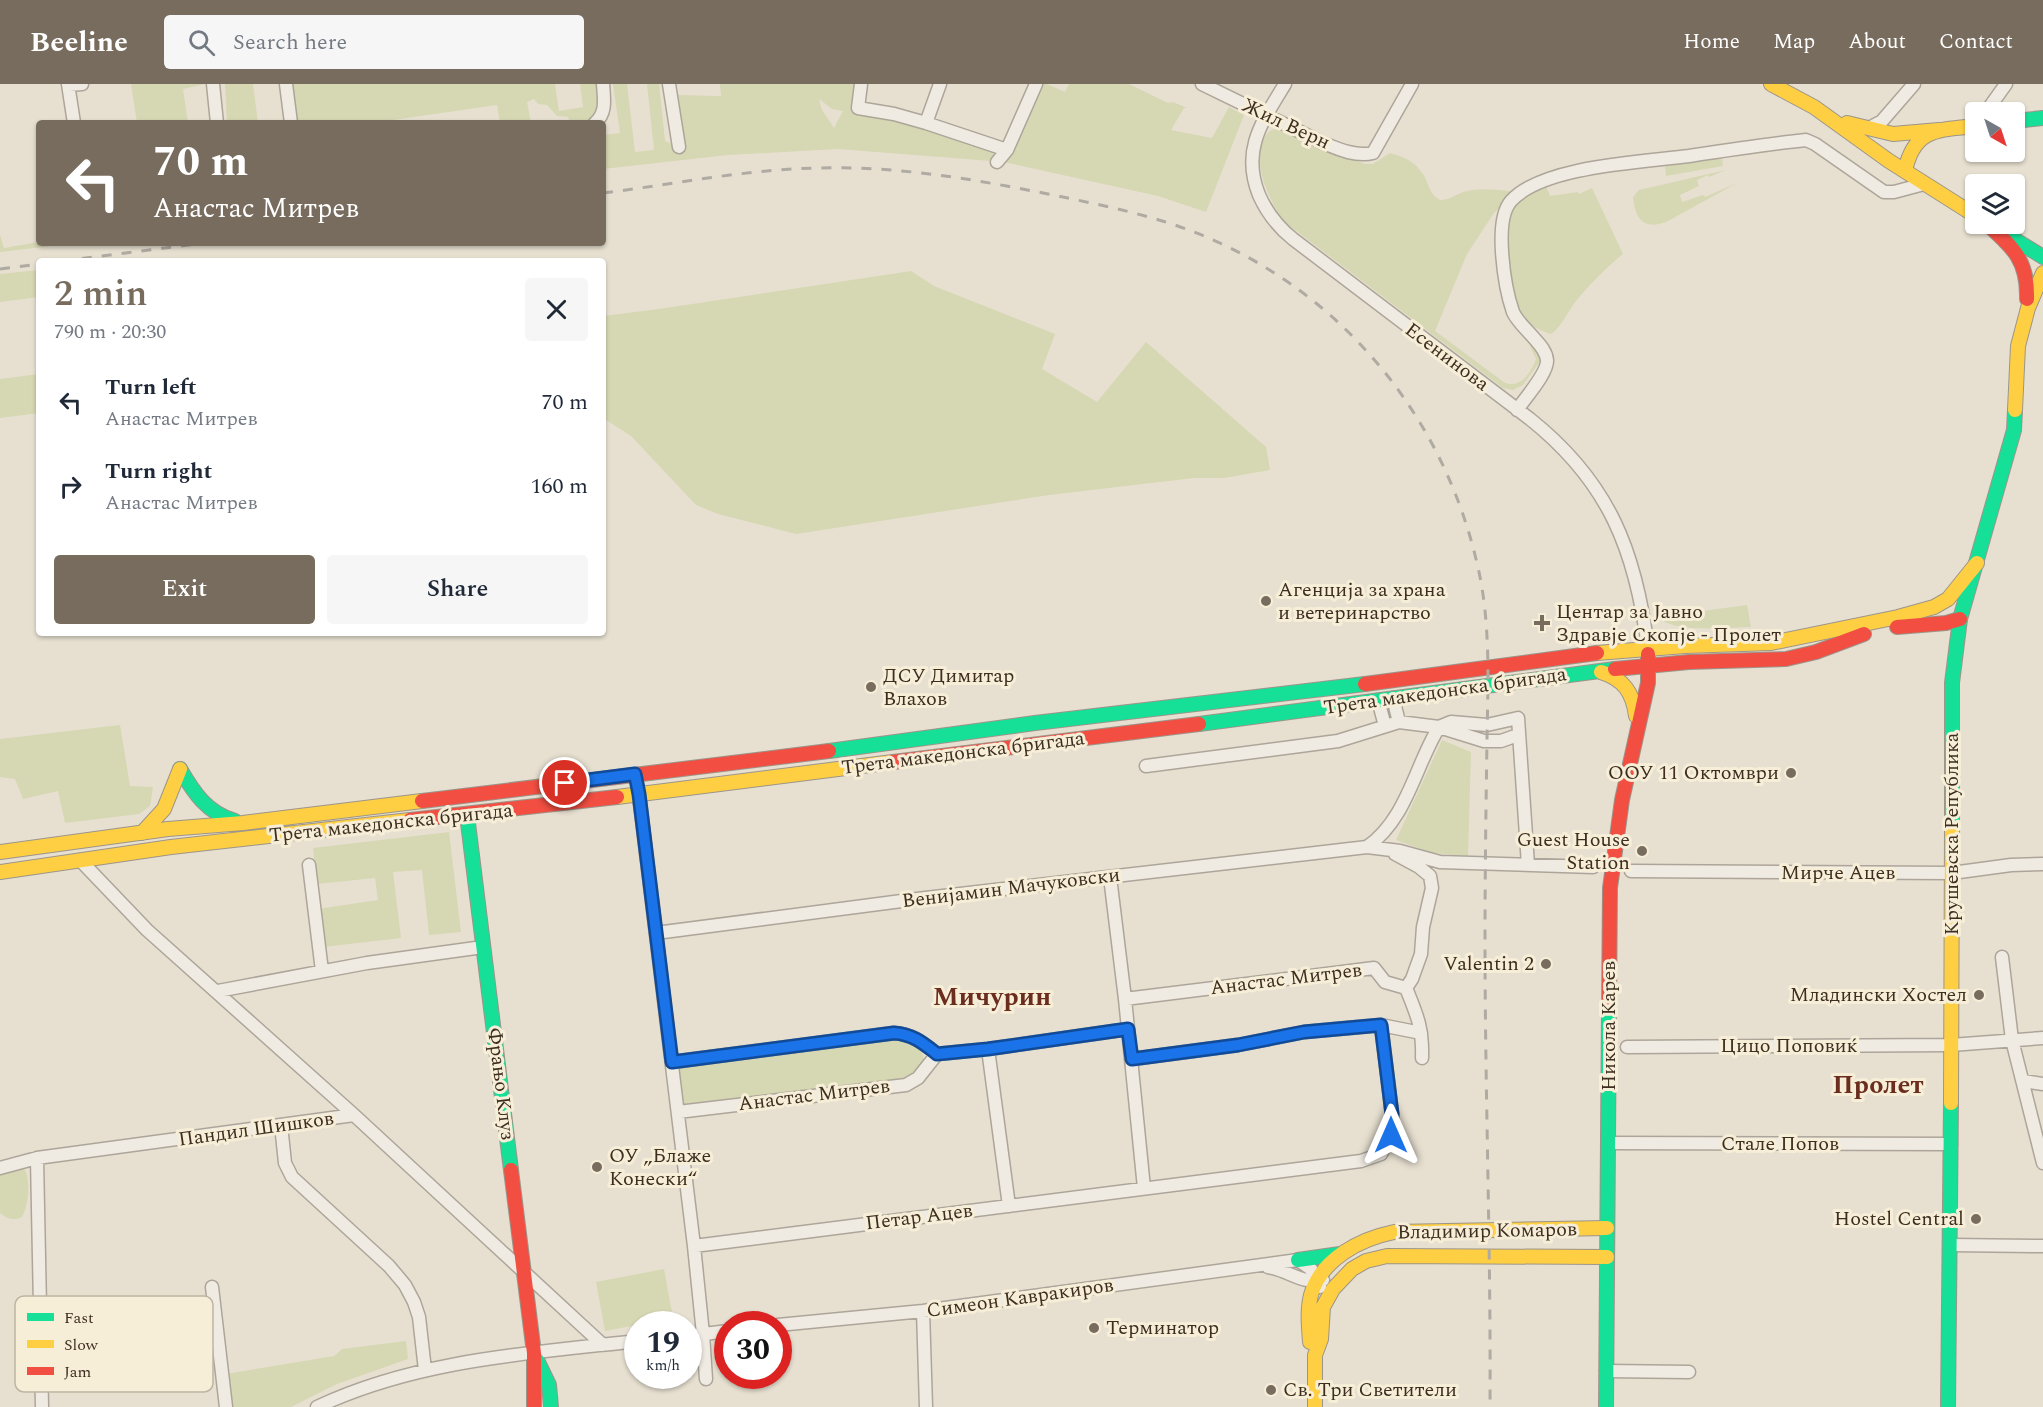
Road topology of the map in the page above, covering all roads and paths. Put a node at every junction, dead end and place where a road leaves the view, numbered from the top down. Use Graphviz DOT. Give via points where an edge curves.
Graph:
graph roads {
  1 [pos="82,84"];
  2 [pos="213,84"];
  3 [pos="286,84"];
  4 [pos="603,84"];
  5 [pos="669,84"];
  6 [pos="861,84"];
  7 [pos="940,84"];
  8 [pos="1036,84"];
  9 [pos="1202,84"];
  10 [pos="1285,84"];
  11 [pos="1412,84"];
  12 [pos="1771,84"];
  13 [pos="1914,84"];
  14 [pos="2006,84"];
  15 [pos="68,85"];
  16 [pos="1993,102"];
  17 [pos="1898,103"];
  18 [pos="1266,115"];
  19 [pos="2043,118"];
  20 [pos="1832,119"];
  21 [pos="74,120"];
  22 [pos="217,120"];
  23 [pos="291,120"];
  24 [pos="598,120"];
  25 [pos="2025,120"];
  26 [pos="926,123"];
  27 [pos="1965,127"];
  28 [pos="1866,129"];
  29 [pos="1939,130"];
  30 [pos="1917,132"];
  31 [pos="679,147"];
  32 [pos="1007,150"];
  33 [pos="997,162"];
  34 [pos="1905,171"];
  35 [pos="1924,184"];
  36 [pos="1965,209"];
  37 [pos="2000,234"];
  38 [pos="2005,234"];
  39 [pos="2043,257"];
  40 [pos="2043,273"];
  41 [pos="2043,291"];
  42 [pos="2025,318"];
  43 [pos="1517,410"];
  44 [pos="1977,563"];
  45 [pos="1922,617"];
  46 [pos="1960,619"];
  47 [pos="1956,643"];
  48 [pos="1648,649"];
  49 [pos="1649,665"];
  50 [pos="1596,671"];
  51 [pos="1393,698"];
  52 [pos="1378,700"];
  53 [pos="1399,722"];
  54 [pos="1385,726"];
  55 [pos="1439,727"];
  56 [pos="1637,727"];
  57 [pos="1518,735"];
  58 [pos="1146,766"];
  59 [pos="635,774"];
  60 [pos="639,794"];
  61 [pos="467,815"];
  62 [pos="243,823"];
  63 [pos="142,833"];
  64 [pos="1367,847"];
  65 [pos="1390,849"];
  66 [pos="0,852"];
  67 [pos="2043,864"];
  68 [pos="83,865"];
  69 [pos="309,865"];
  70 [pos="1528,865"];
  71 [pos="1593,867"];
  72 [pos="1631,871"];
  73 [pos="0,872"];
  74 [pos="1952,873"];
  75 [pos="1110,877"];
  76 [pos="656,933"];
  77 [pos="483,947"];
  78 [pos="2002,957"];
  79 [pos="322,971"];
  80 [pos="1406,988"];
  81 [pos="218,991"];
  82 [pos="1125,999"];
  83 [pos="1381,1025"];
  84 [pos="1128,1029"];
  85 [pos="1421,1033"];
  86 [pos="2043,1038"];
  87 [pos="2012,1040"];
  88 [pos="1951,1045"];
  89 [pos="1627,1047"];
  90 [pos="988,1049"];
  91 [pos="937,1054"];
  92 [pos="1422,1058"];
  93 [pos="1132,1059"];
  94 [pos="672,1062"];
  95 [pos="2023,1082"];
  96 [pos="2043,1084"];
  97 [pos="678,1112"];
  98 [pos="354,1116"];
  99 [pos="281,1125"];
  100 [pos="1608,1143"];
  101 [pos="1951,1144"];
  102 [pos="38,1158"];
  103 [pos="2043,1163"];
  104 [pos="0,1168"];
  105 [pos="1144,1188"];
  106 [pos="1009,1206"];
  107 [pos="1602,1228"];
  108 [pos="1951,1245"];
  109 [pos="694,1246"];
  110 [pos="2043,1246"];
  111 [pos="1340,1254"];
  112 [pos="1601,1257"];
  113 [pos="1298,1260"];
  114 [pos="1261,1266"];
  115 [pos="524,1272"];
  116 [pos="1346,1274"];
  117 [pos="1296,1276"];
  118 [pos="1318,1281"];
  119 [pos="212,1287"];
  120 [pos="40,1296"];
  121 [pos="1316,1305"];
  122 [pos="923,1311"];
  123 [pos="792,1324"];
  124 [pos="714,1333"];
  125 [pos="703,1334"];
  126 [pos="624,1343"];
  127 [pos="603,1345"];
  128 [pos="534,1353"];
  129 [pos="425,1370"];
  130 [pos="1606,1371"];
  131 [pos="1689,1372"];
  132 [pos="706,1379"];
  133 [pos="549,1385"];
  134 [pos="42,1392"];
  135 [pos="536,1403"];
  136 [pos="42,1407"];
  137 [pos="226,1407"];
  138 [pos="317,1407"];
  139 [pos="552,1407"];
  140 [pos="561,1407"];
  141 [pos="926,1407"];
  142 [pos="1314,1407"];
  143 [pos="1606,1407"];
  144 [pos="1948,1407"];
  1 -- 15 [label="street"];
  2 -- 22 [label="street"];
  3 -- 23 [label="street"];
  4 -- 24 [label="street" via="604,104"];
  5 -- 31 [label="street"];
  6 -- 26 [label="street" via="858,108"];
  7 -- 26 [label="street"];
  8 -- 32 [label="street"];
  9 -- 18 [label="street, Жил Верн"];
  10 -- 18 [label="street, Есенинова"];
  11 -- 18 [label="street, Жил Верн" via="1373,153 1340,150"];
  12 -- 20 [label="street"];
  13 -- 17 [label="street"];
  14 -- 16 [label="street"];
  15 -- 21 [label="street"];
  17 -- 28 [label="street" via="1882,121"];
  17 -- 30 [label="street" via="1897,124"];
  18 -- 43 [label="street, Есенинова" via="1255,141 1252,165 1262,202 1275,222"];
  19 -- 25 [label="street"];
  20 -- 28 [label="street"];
  20 -- 34 [label="street"];
  26 -- 32 [label="street"];
  27 -- 29 [label="street"];
  28 -- 30 [label="street" via="1893,134"];
  29 -- 30 [label="street"];
  29 -- 34 [label="street" via="1917,140"];
  32 -- 33 [label="street"];
  34 -- 35 [label="street"];
  35 -- 36 [label="street"];
  35 -- 43 [label="street" via="1884,192 1806,140 1603,167 1527,188 1505,211 1504,262 1513,312 1542,348 1547,362"];
  37 -- 42 [label="street" via="2025,264"];
  38 -- 39 [label="street"];
  40 -- 42 [label="street, Крушевска Република"];
  41 -- 42 [label="street"];
  42 -- 44 [label="street, Крушевска Република" via="2018,346 2014,429"];
  43 -- 48 [label="street, Есенинова" via="1569,453 1606,504 1634,576"];
  44 -- 45 [label="street, Трета македонска бригада" via="1948,599"];
  44 -- 46 [label="street, Крушевска Република"];
  45 -- 46 [label="street, Трета македонска бригада" via="1946,623"];
  45 -- 47 [label="street"];
  45 -- 48 [label="street, Трета македонска бригада" via="1771,643"];
  45 -- 49 [label="street, Трета македонска бригада" via="1800,657"];
  46 -- 47 [label="street, Крушевска Република"];
  47 -- 74 [label="street, Крушевска Република" via="1952,683"];
  48 -- 49 [label="street, Никола Карев"];
  48 -- 59 [label="street, Трета македонска бригада"];
  49 -- 50 [label="street, Трета македонска бригада"];
  49 -- 56 [label="street, Никола Карев"];
  50 -- 51 [label="street, Трета македонска бригада"];
  50 -- 56 [label="street" via="1621,679 1629,689"];
  51 -- 52 [label="street, Трета македонска бригада"];
  51 -- 53 [label="street"];
  52 -- 54 [label="street"];
  52 -- 60 [label="street, Трета македонска бригада"];
  53 -- 54 [label="street"];
  53 -- 55 [label="street"];
  54 -- 58 [label="street" via="1338,741"];
  55 -- 57 [label="street" via="1484,741"];
  55 -- 57 [label="street" via="1451,722 1487,725 1518,718"];
  55 -- 64 [label="street" via="1394,819"];
  56 -- 100 [label="street, Никола Карев" via="1616,833 1610,888"];
  57 -- 70 [label="street"];
  59 -- 60 [label="street"];
  59 -- 62 [label="street, Трета македонска бригада"];
  60 -- 61 [label="street, Трета македонска бригада"];
  60 -- 76 [label="street"];
  61 -- 68 [label="street, Трета македонска бригада" via="171,848"];
  61 -- 77 [label="street, Фрањо Клуз"];
  62 -- 63 [label="street, Трета македонска бригада"];
  62 -- 63 [label="street" via="218,816 203,805 180,769 164,810"];
  63 -- 66 [label="street, Трета македонска бригада"];
  64 -- 65 [label="street, Венијамин Мачуковски"];
  64 -- 75 [label="street, Венијамин Мачуковски"];
  65 -- 70 [label="street, Венијамин Мачуковски" via="1440,862"];
  65 -- 80 [label="street" via="1430,876 1432,888 1421,954"];
  67 -- 74 [label="street, Мирче Ацев"];
  68 -- 73 [label="street, Трета македонска бригада"];
  68 -- 81 [label="street" via="147,930"];
  69 -- 79 [label="street"];
  70 -- 71 [label="street, Венијамин Мачуковски"];
  72 -- 74 [label="street, Мирче Ацев"];
  74 -- 88 [label="street, Крушевска Република"];
  75 -- 76 [label="street, Венијамин Мачуковски"];
  75 -- 82 [label="street"];
  76 -- 94 [label="street"];
  77 -- 79 [label="street"];
  77 -- 115 [label="street, Фрањо Клуз"];
  78 -- 87 [label="street"];
  79 -- 81 [label="street"];
  80 -- 82 [label="street, Анастас Митрев" via="1385,982 1374,968"];
  80 -- 85 [label="street"];
  81 -- 98 [label="street"];
  82 -- 84 [label="street"];
  83 -- 85 [label="street"];
  83 -- 93 [label="street" via="1304,1032"];
  83 -- 105 [label="street, Петар Ацев" via="1392,1114 1391,1135 1381,1154 1361,1161"];
  84 -- 90 [label="street"];
  84 -- 93 [label="street"];
  85 -- 92 [label="street"];
  86 -- 87 [label="street"];
  87 -- 88 [label="street"];
  87 -- 95 [label="street"];
  88 -- 89 [label="street, Цицо Поповиќ"];
  88 -- 101 [label="street, Крушевска Република"];
  90 -- 91 [label="street"];
  90 -- 106 [label="street"];
  91 -- 94 [label="street" via="919,1039 894,1033"];
  91 -- 97 [label="street, Анастас Митрев" via="918,1078 906,1085"];
  93 -- 105 [label="street"];
  94 -- 97 [label="street"];
  95 -- 96 [label="street"];
  95 -- 103 [label="street"];
  97 -- 109 [label="street"];
  98 -- 99 [label="street, Пандил Шишков"];
  98 -- 115 [label="street, Пандил Шишков"];
  99 -- 102 [label="street, Пандил Шишков"];
  99 -- 129 [label="street" via="285,1163 292,1177 405,1285 419,1317"];
  100 -- 101 [label="street, Стале Попов"];
  100 -- 107 [label="street, Никола Карев"];
  101 -- 108 [label="street, Крушевска Република"];
  102 -- 104 [label="street, Пандил Шишков"];
  102 -- 120 [label="street"];
  105 -- 106 [label="street, Петар Ацев"];
  106 -- 109 [label="street, Петар Ацев"];
  107 -- 111 [label="street, Владимир Комаров" via="1394,1232 1363,1240"];
  107 -- 112 [label="street, Никола Карев"];
  108 -- 110 [label="street"];
  108 -- 144 [label="street, Крушевска Република"];
  109 -- 125 [label="street"];
  111 -- 113 [label="street"];
  111 -- 118 [label="street, Владимир Комаров"];
  112 -- 116 [label="street, Владимир Комаров" via="1387,1256 1366,1261"];
  112 -- 130 [label="street, Никола Карев"];
  113 -- 114 [label="street, Симеон Кавракиров"];
  113 -- 118 [label="street" via="1311,1269"];
  114 -- 117 [label="street, Симеон Кавракиров"];
  114 -- 122 [label="street, Симеон Кавракиров"];
  115 -- 127 [label="street, Пандил Шишков"];
  115 -- 128 [label="street, Фрањо Клуз"];
  116 -- 118 [label="street, Симеон Кавракиров"];
  116 -- 121 [label="street, Владимир Комаров" via="1329,1296"];
  117 -- 118 [label="street, Симеон Кавракиров"];
  117 -- 121 [label="street"];
  118 -- 121 [label="street, Владимир Комаров" via="1311,1294"];
  119 -- 137 [label="street"];
  121 -- 142 [label="street, Владимир Комаров" via="1321,1339 1315,1355"];
  122 -- 123 [label="street, Симеон Кавракиров"];
  122 -- 141 [label="street"];
  124 -- 125 [label="street"];
  125 -- 132 [label="street"];
  126 -- 127 [label="street"];
  127 -- 128 [label="street"];
  128 -- 129 [label="street"];
  128 -- 133 [label="street, Фрањо Клуз"];
  128 -- 135 [label="street, Фрањо Клуз"];
  129 -- 138 [label="street" via="353,1390"];
  130 -- 131 [label="street"];
  130 -- 143 [label="street, Никола Карев"];
  133 -- 139 [label="street, Фрањо Клуз"];
  133 -- 140 [label="street"];
  134 -- 136 [label="street"];
}
